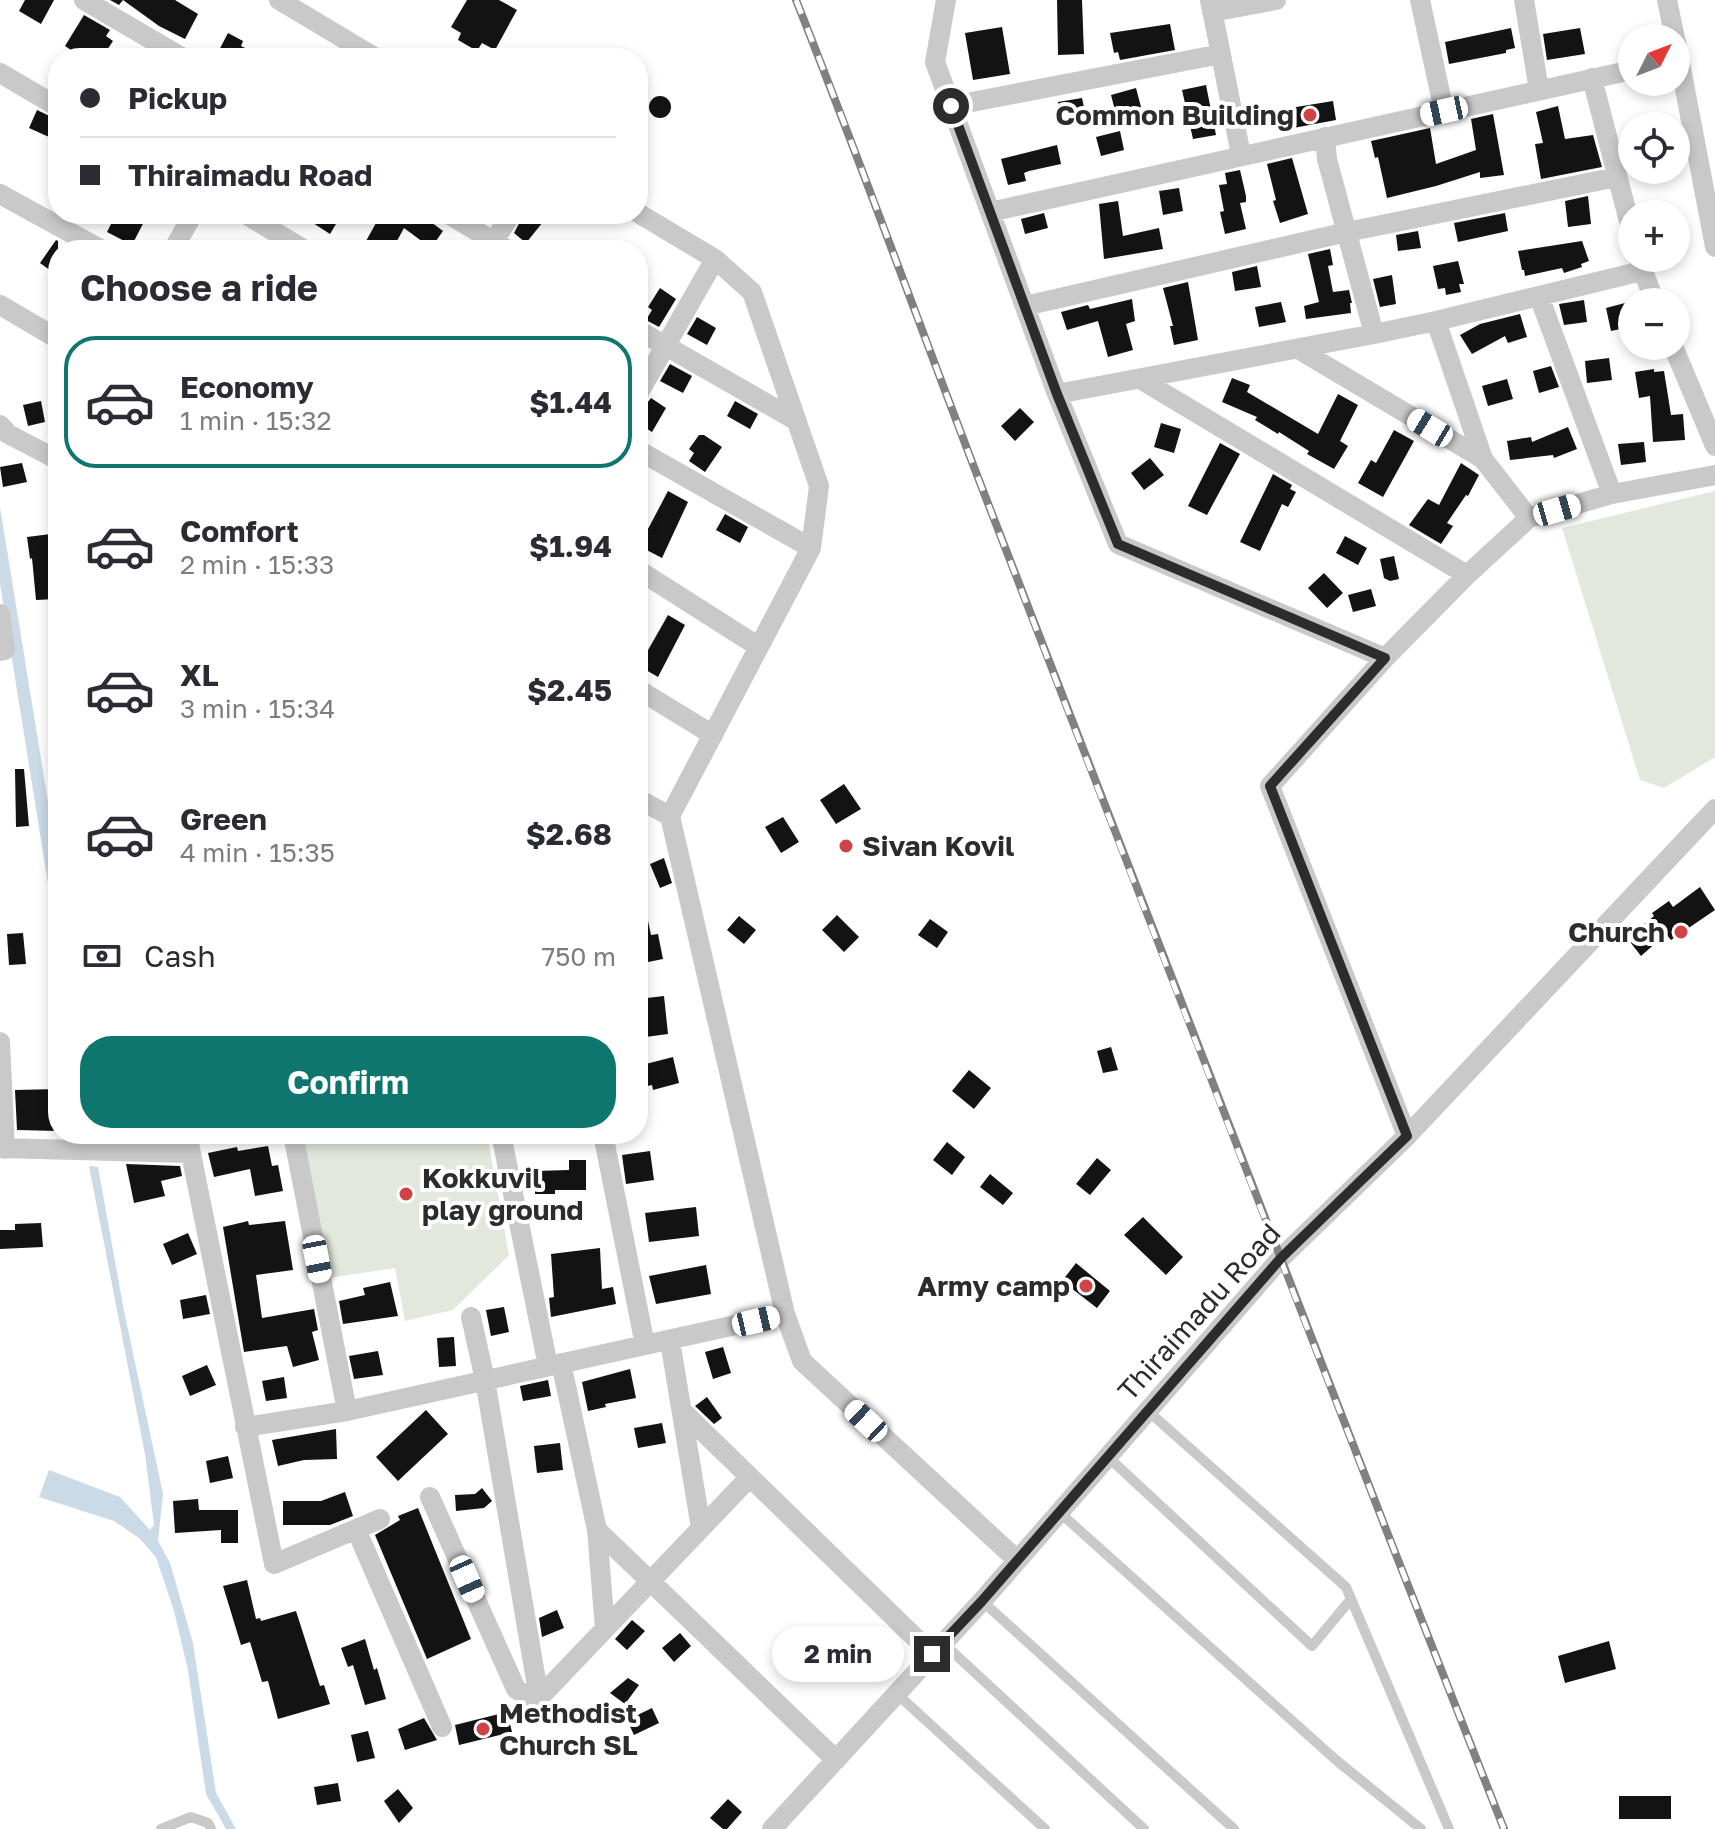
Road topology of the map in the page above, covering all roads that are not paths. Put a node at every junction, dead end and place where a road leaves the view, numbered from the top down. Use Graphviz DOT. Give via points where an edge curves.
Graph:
graph roads {
  1 [pos="84,0"];
  2 [pos="279,0"];
  3 [pos="946,0"];
  4 [pos="1276,0"];
  5 [pos="1420,0"];
  6 [pos="1524,0"];
  7 [pos="1667,0"];
  8 [pos="1211,6"];
  9 [pos="1672,24"];
  10 [pos="166,48"];
  11 [pos="354,48"];
  12 [pos="1221,54"];
  13 [pos="0,73"];
  14 [pos="1618,73"];
  15 [pos="1592,78"];
  16 [pos="1539,90"];
  17 [pos="1686,96"];
  18 [pos="48,101"];
  19 [pos="951,106"];
  20 [pos="1444,111"];
  21 [pos="1325,137"];
  22 [pos="1241,155"];
  23 [pos="1617,177"];
  24 [pos="0,194"];
  25 [pos="1623,200"];
  26 [pos="990,212"];
  27 [pos="648,219"];
  28 [pos="48,220"];
  29 [pos="55,224"];
  30 [pos="272,224"];
  31 [pos="465,224"];
  32 [pos="1347,232"];
  33 [pos="84,240"];
  34 [pos="292,240"];
  35 [pos="491,240"];
  36 [pos="1715,247"];
  37 [pos="715,259"];
  38 [pos="1618,272"];
  39 [pos="1539,296"];
  40 [pos="0,305"];
  41 [pos="1025,306"];
  42 [pos="1436,321"];
  43 [pos="48,333"];
  44 [pos="1374,334"];
  45 [pos="648,336"];
  46 [pos="666,347"];
  47 [pos="1298,349"];
  48 [pos="1679,360"];
  49 [pos="648,377"];
  50 [pos="1140,379"];
  51 [pos="1057,394"];
  52 [pos="797,421"];
  53 [pos="0,425"];
  54 [pos="1715,446"];
  55 [pos="48,454"];
  56 [pos="648,456"];
  57 [pos="1483,459"];
  58 [pos="1715,475"];
  59 [pos="1612,494"];
  60 [pos="1529,518"];
  61 [pos="811,548"];
  62 [pos="1467,575"];
  63 [pos="648,576"];
  64 [pos="0,614"];
  65 [pos="759,647"];
  66 [pos="0,651"];
  67 [pos="1385,658"];
  68 [pos="648,695"];
  69 [pos="713,735"];
  70 [pos="648,804"];
  71 [pos="1715,809"];
  72 [pos="670,816"];
  73 [pos="0,1042"];
  74 [pos="1407,1136"];
  75 [pos="188,1144"];
  76 [pos="295,1144"];
  77 [pos="503,1144"];
  78 [pos="605,1144"];
  79 [pos="2,1148"];
  80 [pos="785,1314"];
  81 [pos="471,1317"];
  82 [pos="670,1341"];
  83 [pos="645,1345"];
  84 [pos="554,1365"];
  85 [pos="485,1380"];
  86 [pos="347,1411"];
  87 [pos="1148,1411"];
  88 [pos="683,1412"];
  89 [pos="245,1427"];
  90 [pos="1108,1457"];
  91 [pos="749,1478"];
  92 [pos="430,1497"];
  93 [pos="1058,1511"];
  94 [pos="380,1519"];
  95 [pos="701,1528"];
  96 [pos="356,1529"];
  97 [pos="597,1530"];
  98 [pos="1017,1560"];
  99 [pos="649,1583"];
  100 [pos="1351,1599"];
  101 [pos="982,1601"];
  102 [pos="605,1629"];
  103 [pos="937,1648"];
  104 [pos="897,1694"];
  105 [pos="539,1698"];
  106 [pos="442,1727"];
  107 [pos="836,1760"];
  108 [pos="161,1829"];
  109 [pos="211,1829"];
  110 [pos="772,1829"];
  111 [pos="1045,1829"];
  112 [pos="1144,1829"];
  113 [pos="1234,1829"];
  114 [pos="1421,1829"];
  115 [pos="1449,1829"];
  1 -- 10 [label="street"];
  2 -- 11 [label="street"];
  3 -- 19 [label="street" via="935,62"];
  4 -- 8 [label="street"];
  5 -- 20 [label="street"];
  6 -- 16 [label="street"];
  7 -- 9 [label="street"];
  8 -- 12 [label="street"];
  12 -- 19 [label="street"];
  12 -- 22 [label="street"];
  13 -- 18 [label="street"];
  14 -- 15 [label="street"];
  15 -- 16 [label="street"];
  15 -- 23 [label="street"];
  16 -- 20 [label="street"];
  17 -- 36 [label="street"];
  19 -- 26 [label="street"];
  20 -- 21 [label="street"];
  21 -- 22 [label="street"];
  21 -- 32 [label="street"];
  22 -- 26 [label="street"];
  23 -- 25 [label="street"];
  23 -- 32 [label="street"];
  24 -- 28 [label="street"];
  26 -- 41 [label="street"];
  27 -- 37 [label="street"];
  29 -- 33 [label="street"];
  30 -- 34 [label="street"];
  31 -- 35 [label="street"];
  32 -- 41 [label="street"];
  32 -- 44 [label="street"];
  37 -- 46 [label="street"];
  37 -- 52 [label="street" via="752,292"];
  38 -- 39 [label="street"];
  39 -- 42 [label="street"];
  39 -- 59 [label="street"];
  40 -- 43 [label="street"];
  41 -- 51 [label="street"];
  42 -- 44 [label="street"];
  42 -- 57 [label="street"];
  44 -- 47 [label="street"];
  45 -- 46 [label="street"];
  46 -- 49 [label="street"];
  46 -- 52 [label="street"];
  47 -- 50 [label="street"];
  47 -- 57 [label="street"];
  48 -- 54 [label="street"];
  50 -- 51 [label="street"];
  50 -- 62 [label="street"];
  51 -- 67 [label="street" via="1118,544"];
  52 -- 61 [label="street" via="819,486"];
  53 -- 55 [label="street"];
  56 -- 61 [label="street"];
  57 -- 60 [label="street"];
  58 -- 59 [label="street"];
  59 -- 60 [label="street"];
  60 -- 62 [label="street"];
  61 -- 65 [label="street"];
  62 -- 67 [label="street"];
  63 -- 65 [label="street"];
  64 -- 66 [label="street" via="5,650"];
  65 -- 69 [label="street"];
  67 -- 74 [label="street" via="1270,786"];
  68 -- 69 [label="street"];
  69 -- 72 [label="street"];
  70 -- 72 [label="street"];
  71 -- 74 [label="street, Thiraimadu Road"];
  72 -- 80 [label="street"];
  73 -- 79 [label="street"];
  74 -- 87 [label="street, Thiraimadu Road" via="1281,1258"];
  75 -- 79 [label="street"];
  75 -- 89 [label="street"];
  76 -- 86 [label="street"];
  77 -- 84 [label="street"];
  78 -- 83 [label="street"];
  80 -- 82 [label="street"];
  80 -- 98 [label="street" via="802,1361"];
  81 -- 85 [label="street"];
  82 -- 83 [label="street"];
  82 -- 88 [label="street"];
  83 -- 84 [label="street"];
  84 -- 85 [label="street"];
  84 -- 97 [label="street"];
  85 -- 86 [label="street"];
  85 -- 105 [label="street"];
  86 -- 89 [label="street"];
  87 -- 90 [label="street, Thiraimadu Road"];
  87 -- 100 [label="lane" via="1346,1587"];
  88 -- 91 [label="street"];
  88 -- 95 [label="street"];
  89 -- 96 [label="street" via="274,1564"];
  90 -- 93 [label="street, Thiraimadu Road"];
  90 -- 100 [label="lane" via="1312,1646"];
  91 -- 95 [label="street"];
  91 -- 103 [label="street"];
  92 -- 105 [label="street" via="516,1689"];
  93 -- 98 [label="street, Thiraimadu Road"];
  93 -- 114 [label="lane" via="1336,1760"];
  94 -- 96 [label="street"];
  95 -- 99 [label="street"];
  96 -- 106 [label="street"];
  97 -- 99 [label="street"];
  97 -- 102 [label="street"];
  98 -- 101 [label="street, Thiraimadu Road"];
  99 -- 102 [label="street"];
  99 -- 107 [label="street"];
  100 -- 115 [label="lane"];
  101 -- 103 [label="street, Thiraimadu Road"];
  101 -- 113 [label="lane"];
  102 -- 105 [label="street"];
  103 -- 104 [label="street, Thiraimadu Road"];
  103 -- 112 [label="lane"];
  104 -- 107 [label="street, Thiraimadu Road"];
  104 -- 111 [label="lane"];
  107 -- 110 [label="street, Thiraimadu Road"];
  108 -- 109 [label="lane" via="191,1817"];
}
